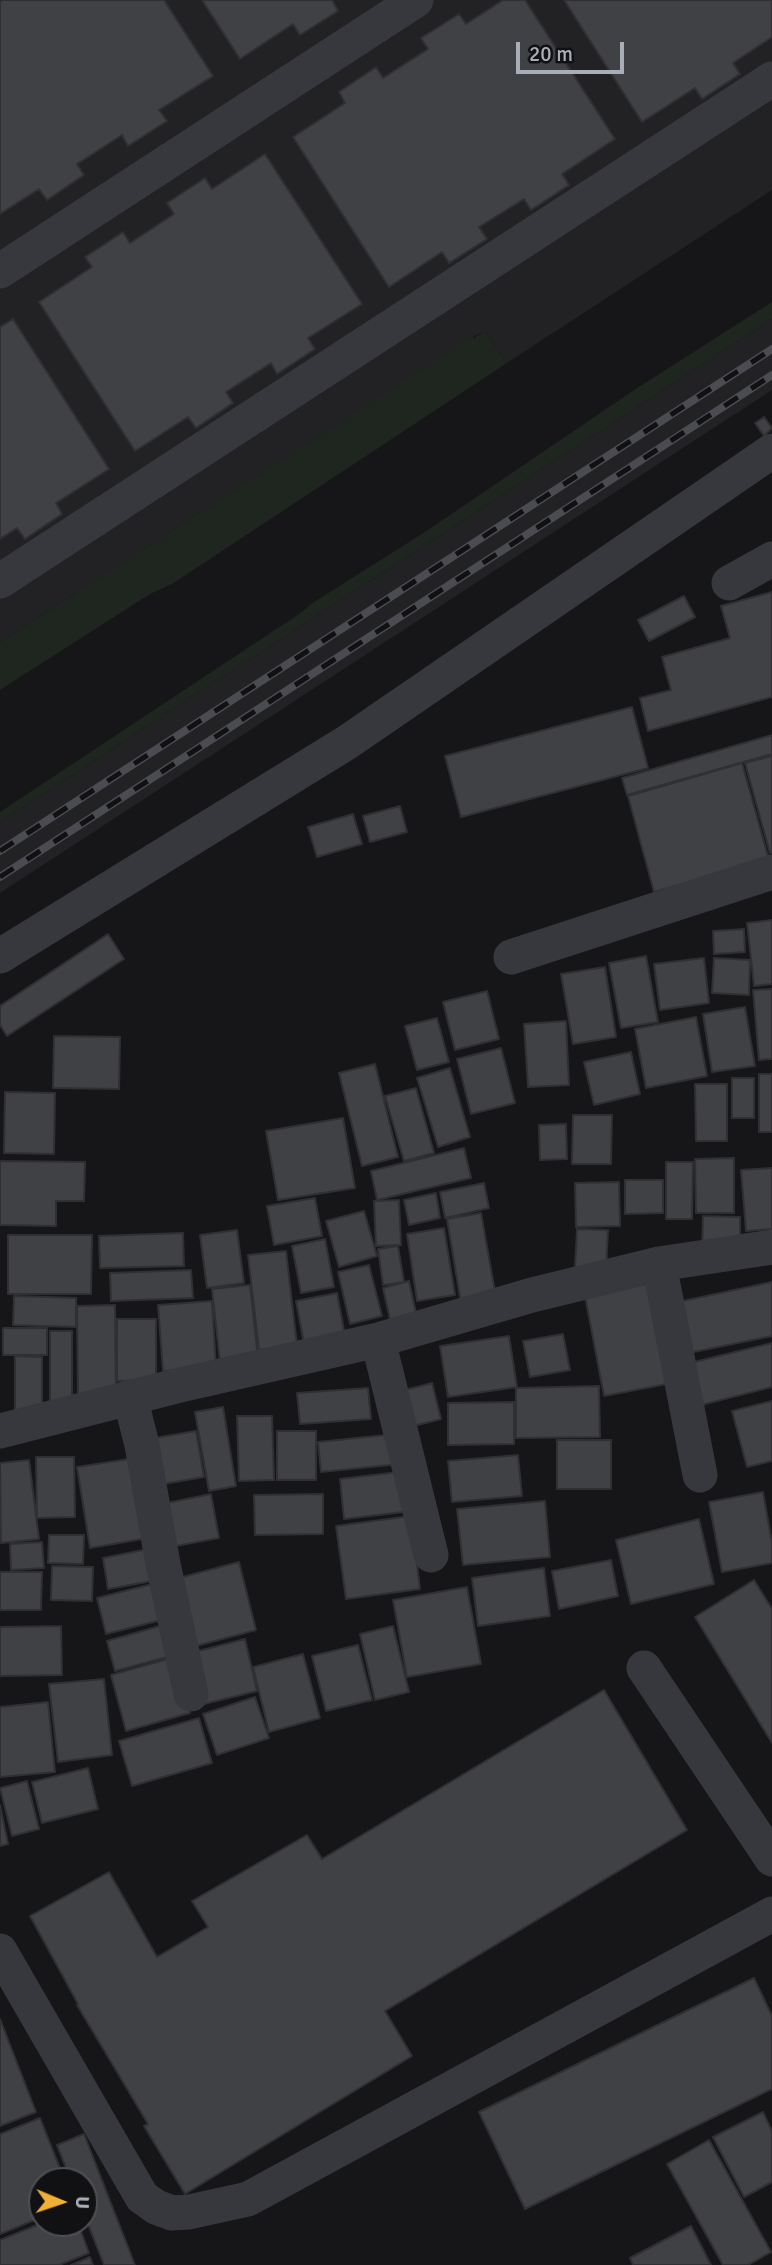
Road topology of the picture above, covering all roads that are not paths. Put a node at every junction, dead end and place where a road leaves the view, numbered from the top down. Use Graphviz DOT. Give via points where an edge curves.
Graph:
graph roads {
  1 [pos="416,0"];
  2 [pos="772,79"];
  3 [pos="0,271"];
  4 [pos="772,451"];
  5 [pos="772,559"];
  6 [pos="0,581"];
  7 [pos="729,583"];
  8 [pos="772,872"];
  9 [pos="0,956"];
  10 [pos="511,957"];
  11 [pos="772,1247"];
  12 [pos="659,1264"];
  13 [pos="379,1340"];
  14 [pos="130,1397"];
  15 [pos="0,1431"];
  16 [pos="700,1475"];
  17 [pos="431,1555"];
  18 [pos="644,1668"];
  19 [pos="191,1694"];
  20 [pos="772,1859"];
  21 [pos="772,1914"];
  22 [pos="0,1951"];
  1 -- 3 [label="street"];
  2 -- 6 [label="street"];
  4 -- 9 [label="street" via="346,743"];
  5 -- 7 [label="street"];
  8 -- 10 [label="street"];
  11 -- 12 [label="street"];
  12 -- 13 [label="street"];
  12 -- 16 [label="street"];
  13 -- 14 [label="street"];
  13 -- 17 [label="street"];
  14 -- 15 [label="street"];
  14 -- 19 [label="street"];
  18 -- 20 [label="street"];
  21 -- 22 [label="street" via="248,2199 172,2213 142,2197"];
}
